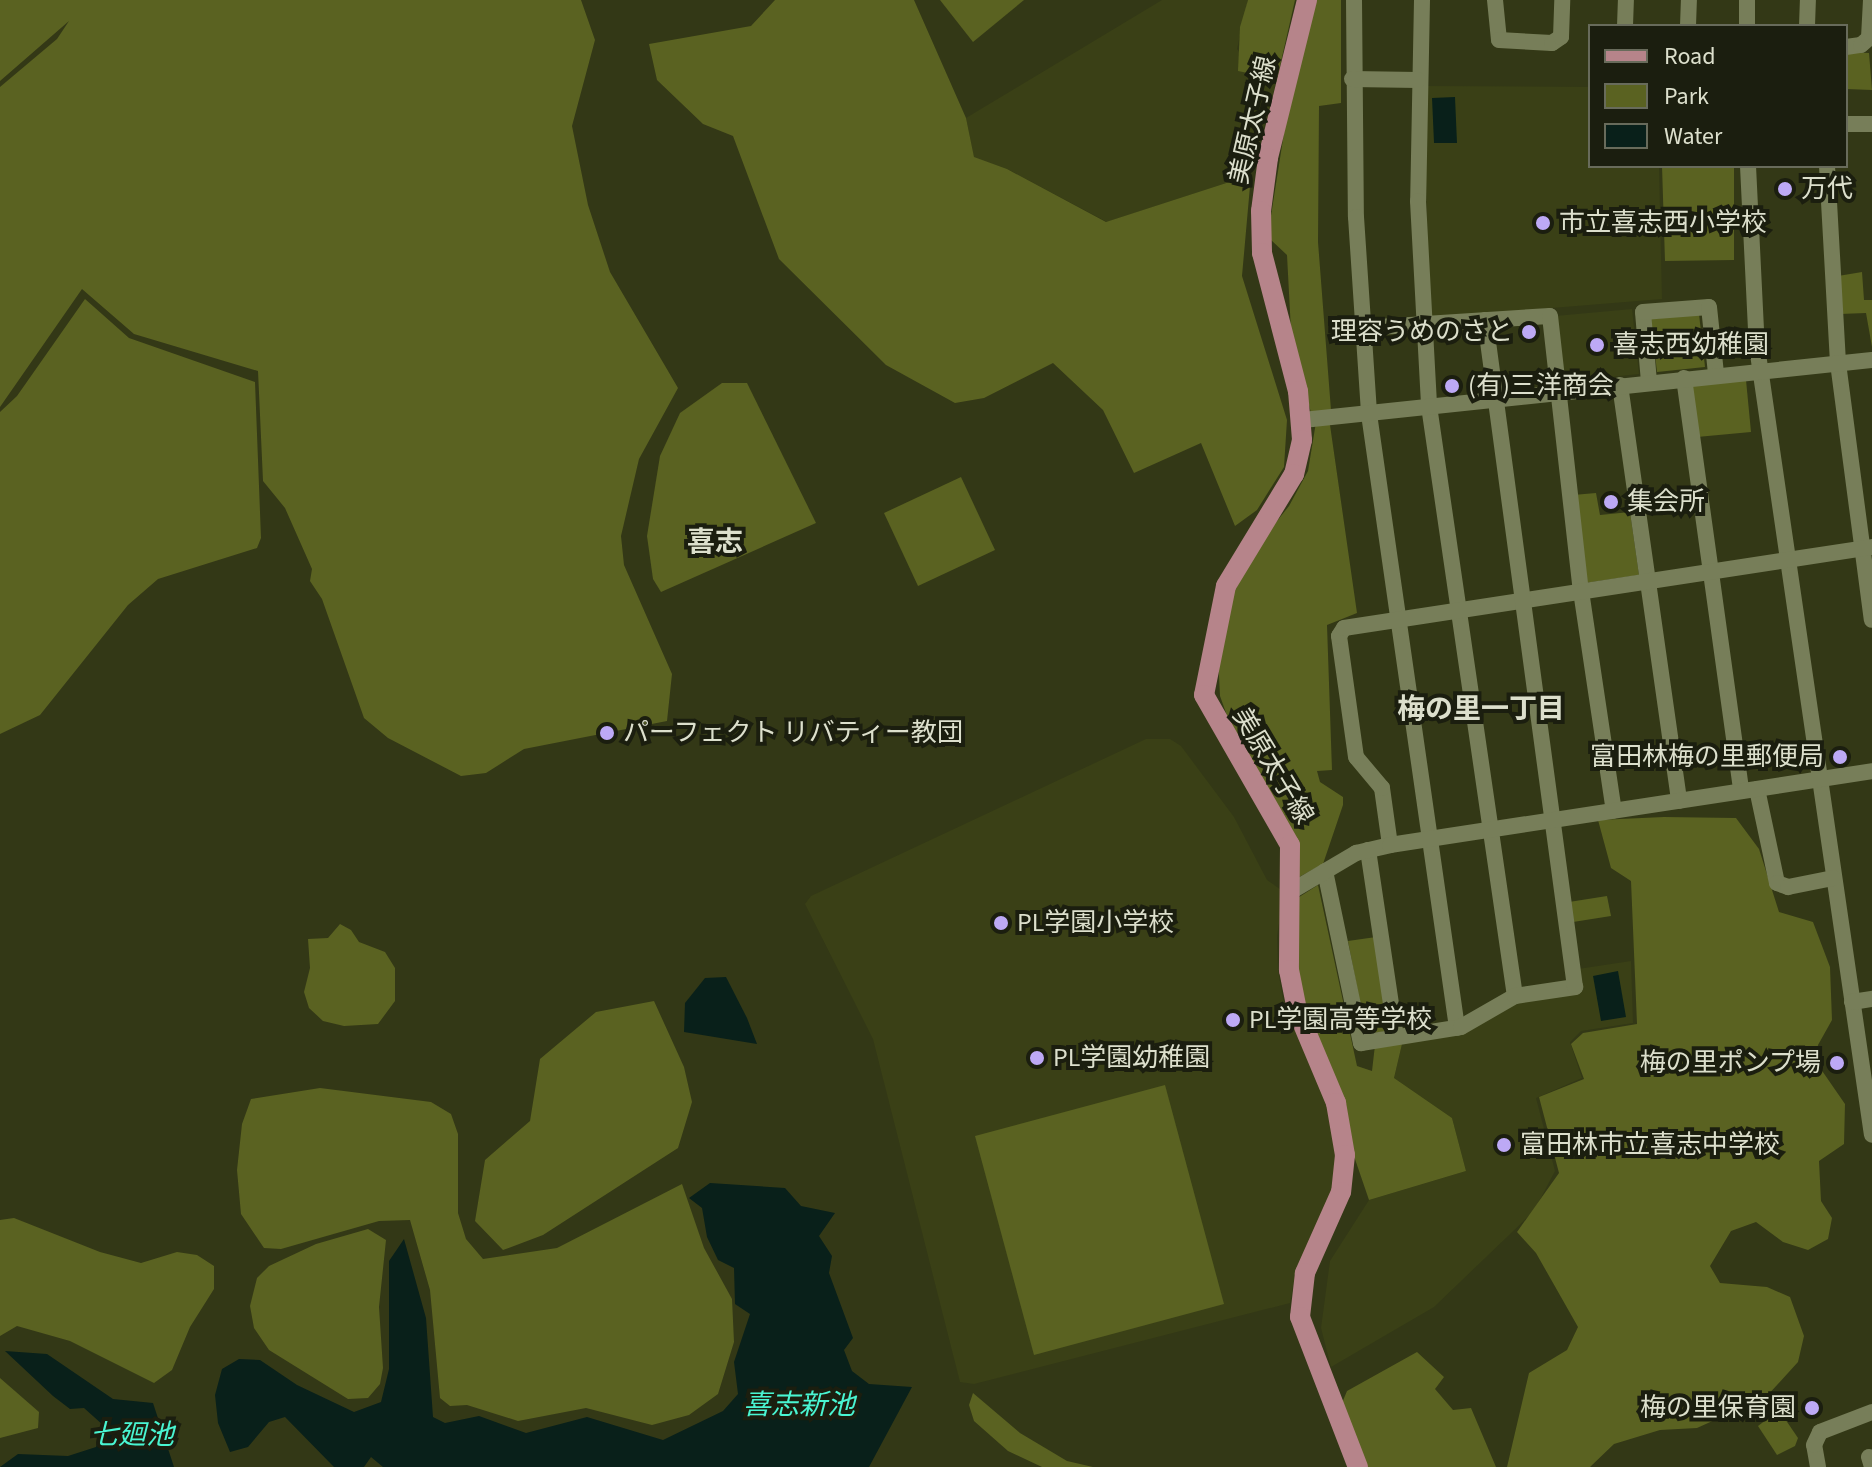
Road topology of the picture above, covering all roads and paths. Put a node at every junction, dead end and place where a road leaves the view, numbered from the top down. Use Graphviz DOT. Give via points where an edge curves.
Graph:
graph roads {
  1 [pos="1307,0"];
  2 [pos="1354,0"];
  3 [pos="1422,0"];
  4 [pos="1495,0"];
  5 [pos="1562,0"];
  6 [pos="1626,0"];
  7 [pos="1689,0"];
  8 [pos="1747,0"];
  9 [pos="1808,0"];
  10 [pos="1871,0"];
  11 [pos="1625,24"];
  12 [pos="1688,24"];
  13 [pos="1747,24"];
  14 [pos="1807,24"];
  15 [pos="1848,47"];
  16 [pos="1352,79"];
  17 [pos="1418,80"];
  18 [pos="1848,124"];
  19 [pos="1872,124"];
  20 [pos="1748,168"];
  21 [pos="1827,168"];
  22 [pos="1485,320"];
  23 [pos="1425,324"];
  24 [pos="1363,328"];
  25 [pos="1872,360"];
  26 [pos="1838,363"];
  27 [pos="1761,369"];
  28 [pos="1716,374"];
  29 [pos="1684,378"];
  30 [pos="1649,382"];
  31 [pos="1620,385"];
  32 [pos="1558,392"];
  33 [pos="1496,399"];
  34 [pos="1429,406"];
  35 [pos="1369,413"];
  36 [pos="1303,420"];
  37 [pos="1867,547"];
  38 [pos="1785,560"];
  39 [pos="1708,571"];
  40 [pos="1644,581"];
  41 [pos="1581,591"];
  42 [pos="1523,599"];
  43 [pos="1459,609"];
  44 [pos="1396,618"];
  45 [pos="1872,620"];
  46 [pos="1872,771"];
  47 [pos="1818,779"];
  48 [pos="1749,790"];
  49 [pos="1679,801"];
  50 [pos="1614,811"];
  51 [pos="1552,820"];
  52 [pos="1490,830"];
  53 [pos="1429,839"];
  54 [pos="1390,845"];
  55 [pos="1368,850"];
  56 [pos="1325,871"];
  57 [pos="1833,878"];
  58 [pos="1290,892"];
  59 [pos="1515,996"];
  60 [pos="1872,999"];
  61 [pos="1852,1002"];
  62 [pos="1457,1028"];
  63 [pos="1396,1037"];
  64 [pos="1872,1135"];
  65 [pos="1872,1412"];
  66 [pos="1358,1467"];
  67 [pos="1818,1467"];
  1 -- 36 [label="main road, 美原太子線" via="1268,158 1261,211 1268,286"];
  2 -- 16 [label="street"];
  3 -- 17 [label="street"];
  4 -- 5 [label="street" via="1499,40 1552,43 1561,37"];
  6 -- 11 [label="street"];
  7 -- 12 [label="street"];
  8 -- 13 [label="street"];
  9 -- 14 [label="street"];
  10 -- 15 [label="street" via="1869,38"];
  16 -- 17 [label="street"];
  16 -- 24 [label="street"];
  17 -- 23 [label="street"];
  18 -- 19 [label="street"];
  20 -- 27 [label="street"];
  21 -- 26 [label="street"];
  22 -- 23 [label="street"];
  22 -- 32 [label="street" via="1550,316"];
  22 -- 33 [label="street"];
  23 -- 24 [label="street"];
  23 -- 34 [label="street"];
  24 -- 35 [label="street"];
  25 -- 26 [label="street"];
  26 -- 27 [label="street"];
  26 -- 37 [label="street"];
  27 -- 28 [label="street"];
  27 -- 38 [label="street"];
  28 -- 29 [label="street"];
  28 -- 30 [label="street" via="1709,307 1643,312"];
  29 -- 30 [label="street"];
  29 -- 39 [label="street"];
  30 -- 31 [label="street"];
  31 -- 32 [label="street"];
  31 -- 40 [label="street"];
  32 -- 33 [label="street"];
  32 -- 41 [label="street"];
  33 -- 34 [label="street"];
  33 -- 42 [label="street"];
  34 -- 35 [label="street"];
  34 -- 43 [label="street"];
  35 -- 36 [label="street"];
  35 -- 44 [label="street"];
  36 -- 58 [label="main road, 美原太子線" via="1294,474 1222,597 1204,695 1285,831"];
  37 -- 38 [label="street"];
  37 -- 45 [label="street"];
  38 -- 39 [label="street"];
  38 -- 47 [label="street"];
  39 -- 40 [label="street"];
  39 -- 48 [label="street"];
  40 -- 41 [label="street"];
  40 -- 49 [label="street"];
  41 -- 42 [label="street"];
  41 -- 50 [label="street"];
  42 -- 43 [label="street"];
  42 -- 51 [label="street"];
  43 -- 44 [label="street"];
  43 -- 52 [label="street"];
  44 -- 53 [label="street"];
  44 -- 54 [label="street" via="1350,625 1339,636 1356,757 1382,788"];
  46 -- 47 [label="street"];
  47 -- 48 [label="street"];
  47 -- 57 [label="street"];
  48 -- 49 [label="street"];
  48 -- 57 [label="street" via="1777,883 1788,887"];
  49 -- 50 [label="street"];
  50 -- 51 [label="street"];
  51 -- 52 [label="street"];
  51 -- 59 [label="street" via="1575,987"];
  52 -- 53 [label="street"];
  52 -- 59 [label="street"];
  53 -- 54 [label="street"];
  53 -- 62 [label="street"];
  54 -- 55 [label="street"];
  55 -- 56 [label="street"];
  55 -- 63 [label="street"];
  56 -- 58 [label="street"];
  56 -- 63 [label="street" via="1361,1043"];
  57 -- 61 [label="street"];
  58 -- 66 [label="main road, 美原太子線" via="1293,992 1336,1103 1345,1155 1341,1192 1305,1273 1300,1317"];
  59 -- 62 [label="street"];
  60 -- 61 [label="street"];
  61 -- 64 [label="street"];
  62 -- 63 [label="street"];
  65 -- 67 [label="street" via="1820,1432 1814,1445"];
}
